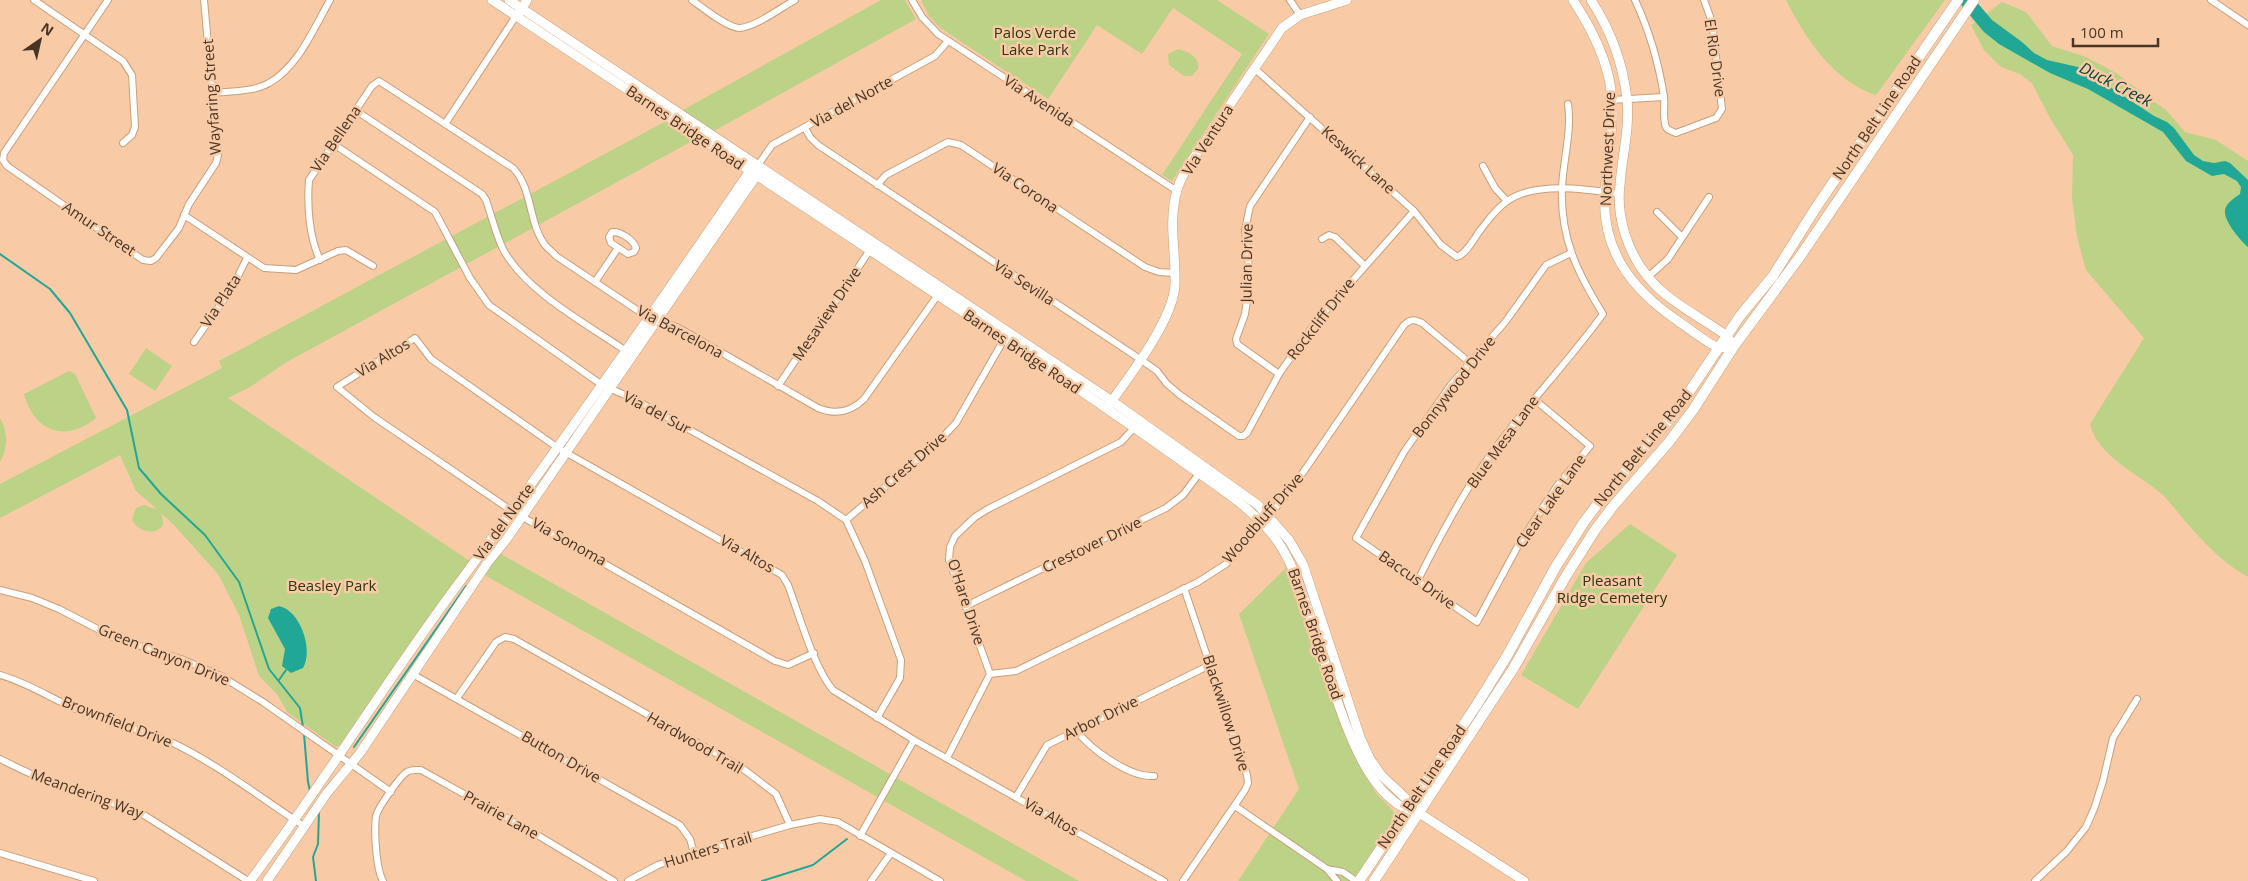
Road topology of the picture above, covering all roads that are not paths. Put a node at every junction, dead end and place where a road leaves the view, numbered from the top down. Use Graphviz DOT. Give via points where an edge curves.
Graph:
graph roads {
  1 [pos="34,0"];
  2 [pos="108,0"];
  3 [pos="204,0"];
  4 [pos="330,0"];
  5 [pos="492,0"];
  6 [pos="509,0"];
  7 [pos="692,0"];
  8 [pos="795,0"];
  9 [pos="912,0"];
  10 [pos="1290,0"];
  11 [pos="1348,0"];
  12 [pos="1574,0"];
  13 [pos="1590,0"];
  14 [pos="1635,0"];
  15 [pos="1704,0"];
  16 [pos="1958,0"];
  17 [pos="2213,1"];
  18 [pos="1971,4"];
  19 [pos="522,8"];
  20 [pos="1300,15"];
  21 [pos="2248,25"];
  22 [pos="84,36"];
  23 [pos="948,41"];
  24 [pos="602,67"];
  25 [pos="1254,68"];
  26 [pos="379,81"];
  27 [pos="212,94"];
  28 [pos="1664,97"];
  29 [pos="1627,99"];
  30 [pos="1611,100"];
  31 [pos="1568,104"];
  32 [pos="355,110"];
  33 [pos="1310,117"];
  34 [pos="445,124"];
  35 [pos="805,128"];
  36 [pos="123,143"];
  37 [pos="332,143"];
  38 [pos="1860,143"];
  39 [pos="1871,150"];
  40 [pos="758,165"];
  41 [pos="1483,166"];
  42 [pos="753,173"];
  43 [pos="877,186"];
  44 [pos="1562,189"];
  45 [pos="1177,191"];
  46 [pos="1605,192"];
  47 [pos="1619,194"];
  48 [pos="1709,196"];
  49 [pos="1507,201"];
  50 [pos="1414,211"];
  51 [pos="1657,212"];
  52 [pos="184,215"];
  53 [pos="1682,237"];
  54 [pos="1322,238"];
  55 [pos="876,242"];
  56 [pos="618,248"];
  57 [pos="870,250"];
  58 [pos="1571,253"];
  59 [pos="247,258"];
  60 [pos="320,260"];
  61 [pos="1364,265"];
  62 [pos="373,266"];
  63 [pos="1174,274"];
  64 [pos="1648,277"];
  65 [pos="595,282"];
  66 [pos="1767,284"];
  67 [pos="940,291"];
  68 [pos="1776,291"];
  69 [pos="653,319"];
  70 [pos="1009,331"];
  71 [pos="1727,336"];
  72 [pos="1004,340"];
  73 [pos="194,342"];
  74 [pos="1734,346"];
  75 [pos="1718,348"];
  76 [pos="626,351"];
  77 [pos="1140,359"];
  78 [pos="1469,362"];
  79 [pos="1279,374"];
  80 [pos="778,386"];
  81 [pos="337,387"];
  82 [pos="606,387"];
  83 [pos="1534,399"];
  84 [pos="1109,404"];
  85 [pos="1137,424"];
  86 [pos="1243,436"];
  87 [pos="562,451"];
  88 [pos="1202,470"];
  89 [pos="512,511"];
  90 [pos="522,516"];
  91 [pos="1265,518"];
  92 [pos="846,520"];
  93 [pos="1584,522"];
  94 [pos="1595,530"];
  95 [pos="1356,538"];
  96 [pos="1308,580"];
  97 [pos="1418,580"];
  98 [pos="1299,584"];
  99 [pos="1184,588"];
  100 [pos="0,590"];
  101 [pos="966,606"];
  102 [pos="1477,622"];
  103 [pos="1324,641"];
  104 [pos="814,654"];
  105 [pos="1210,665"];
  106 [pos="990,674"];
  107 [pos="0,675"];
  108 [pos="414,675"];
  109 [pos="1486,690"];
  110 [pos="1496,696"];
  111 [pos="458,698"];
  112 [pos="2137,699"];
  113 [pos="877,718"];
  114 [pos="1076,730"];
  115 [pos="914,740"];
  116 [pos="340,756"];
  117 [pos="947,758"];
  118 [pos="0,759"];
  119 [pos="351,764"];
  120 [pos="1154,776"];
  121 [pos="391,792"];
  122 [pos="1016,797"];
  123 [pos="1235,806"];
  124 [pos="1409,807"];
  125 [pos="1420,813"];
  126 [pos="296,821"];
  127 [pos="790,825"];
  128 [pos="304,826"];
  129 [pos="860,836"];
  130 [pos="0,853"];
  131 [pos="694,853"];
  132 [pos="891,853"];
  133 [pos="1327,868"];
  134 [pos="84,879"];
  135 [pos="94,881"];
  136 [pos="249,881"];
  137 [pos="267,881"];
  138 [pos="383,881"];
  139 [pos="614,881"];
  140 [pos="628,881"];
  141 [pos="871,881"];
  142 [pos="940,881"];
  143 [pos="1164,881"];
  144 [pos="1183,881"];
  145 [pos="1337,881"];
  146 [pos="1358,881"];
  147 [pos="1374,881"];
  148 [pos="1524,881"];
  149 [pos="2035,881"];
  1 -- 22 [label="street"];
  2 -- 22 [label="street"];
  3 -- 27 [label="street, Wayfaring Street"];
  4 -- 27 [label="street" via="289,66 269,84"];
  5 -- 19 [label="main road, Barnes Bridge Road"];
  6 -- 19 [label="main road, Barnes Bridge Road"];
  7 -- 8 [label="street" via="738,28 748,27"];
  9 -- 23 [label="street, Via Avenida" via="929,26"];
  10 -- 20 [label="street"];
  11 -- 20 [label="main road, Via Ventura"];
  12 -- 30 [label="main road, Northwest Drive" via="1599,48"];
  13 -- 29 [label="main road, Northwest Drive" via="1606,24 1613,42"];
  14 -- 28 [label="street" via="1646,25"];
  15 -- 28 [label="street, El Rio Drive" via="1712,22 1722,104 1719,116 1676,133 1665,125"];
  16 -- 38 [label="main road, North Belt Line Road"];
  17 -- 21 [label="street"];
  18 -- 39 [label="main road, North Belt Line Road"];
  19 -- 24 [label="main road, Barnes Bridge Road"];
  19 -- 34 [label="street"];
  20 -- 25 [label="main road, Via Ventura" via="1282,28"];
  22 -- 36 [label="street" via="123,61 132,75 135,127"];
  22 -- 52 [label="street, Amur Street" via="12,140 3,160 7,166 144,260 156,258 179,228"];
  23 -- 35 [label="street, Via del Norte" via="934,56"];
  23 -- 45 [label="street, Via Avenida"];
  24 -- 40 [label="main road, Barnes Bridge Road"];
  24 -- 42 [label="main road, Barnes Bridge Road"];
  25 -- 33 [label="street, Keswick Lane"];
  25 -- 45 [label="main road, Via Ventura" via="1192,160"];
  26 -- 32 [label="street, Via Bellena"];
  26 -- 34 [label="street, Via Barcelona"];
  27 -- 52 [label="street, Wayfaring Street" via="218,147 216,163"];
  28 -- 29 [label="street"];
  29 -- 30 [label="street"];
  29 -- 47 [label="main road, Northwest Drive"];
  30 -- 46 [label="main road, Northwest Drive"];
  31 -- 44 [label="street" via="1570,117"];
  32 -- 37 [label="street, Via Bellena"];
  32 -- 76 [label="street" via="482,194 503,250 516,270 536,289"];
  33 -- 50 [label="street, Keswick Lane"];
  33 -- 79 [label="street, Julian Drive" via="1250,206 1245,230 1248,293 1237,344"];
  34 -- 65 [label="street, Via Barcelona" via="517,173 545,244 556,256"];
  35 -- 40 [label="street, Via del Norte" via="772,145"];
  35 -- 43 [label="street, Via Sevilla" via="818,145"];
  37 -- 60 [label="street, Via Bellena" via="309,180 313,247"];
  37 -- 82 [label="street, Via del Sur" via="435,212 470,278 490,305"];
  38 -- 39 [label="main road"];
  38 -- 66 [label="main road, North Belt Line Road"];
  39 -- 68 [label="main road, North Belt Line Road"];
  40 -- 42 [label="main road, Via del Norte"];
  40 -- 55 [label="main road, Barnes Bridge Road"];
  41 -- 49 [label="street" via="1495,188"];
  42 -- 57 [label="main road, Barnes Bridge Road"];
  42 -- 69 [label="main road, Via del Norte"];
  43 -- 63 [label="street, Via Corona" via="886,175 948,142 961,145 1146,267"];
  43 -- 77 [label="street, Via Sevilla"];
  44 -- 46 [label="street"];
  44 -- 49 [label="street" via="1531,190"];
  44 -- 58 [label="street" via="1566,242"];
  45 -- 63 [label="main road, Via Ventura" via="1171,233"];
  46 -- 47 [label="street"];
  46 -- 75 [label="main road, Northwest Drive" via="1605,212 1611,239 1630,278 1654,304"];
  47 -- 64 [label="main road, Northwest Drive" via="1626,236"];
  48 -- 53 [label="street"];
  49 -- 50 [label="street, Keswick Lane" via="1457,257 1441,244"];
  50 -- 61 [label="street, Rockcliff Drive"];
  51 -- 53 [label="street"];
  52 -- 59 [label="street"];
  53 -- 64 [label="street" via="1668,259"];
  54 -- 61 [label="street" via="1335,237"];
  55 -- 57 [label="street, Mesaview Drive"];
  55 -- 67 [label="main road, Barnes Bridge Road"];
  56 -- 65 [label="street"];
  57 -- 67 [label="main road, Barnes Bridge Road"];
  57 -- 80 [label="street, Mesaview Drive"];
  58 -- 78 [label="street, Bonnywood Drive" via="1546,265 1506,321"];
  58 -- 83 [label="street, Blue Mesa Lane" via="1582,281 1603,314"];
  59 -- 60 [label="street" via="264,268 283,271 296,270"];
  59 -- 73 [label="street, Via Plata" via="232,288"];
  60 -- 62 [label="street" via="346,250"];
  61 -- 79 [label="street, Rockcliff Drive" via="1326,309"];
  63 -- 77 [label="main road, Via Ventura" via="1176,285 1170,308"];
  64 -- 71 [label="main road, Northwest Drive" via="1669,297"];
  65 -- 69 [label="street, Via Barcelona"];
  66 -- 68 [label="main road"];
  66 -- 71 [label="main road, North Belt Line Road"];
  67 -- 70 [label="main road, Barnes Bridge Road"];
  67 -- 72 [label="main road, Barnes Bridge Road"];
  67 -- 80 [label="street, Via Barcelona" via="856,407 829,412"];
  68 -- 74 [label="main road, North Belt Line Road"];
  69 -- 76 [label="main road, Via del Norte"];
  69 -- 80 [label="street, Via Barcelona" via="677,327"];
  69 -- 82 [label="main road, Via del Norte"];
  70 -- 72 [label="street, Ash Crest Drive"];
  70 -- 84 [label="main road, Barnes Bridge Road"];
  71 -- 74 [label="main road, Northwest Drive"];
  71 -- 75 [label="main road, North Belt Line Road"];
  72 -- 84 [label="main road, Barnes Bridge Road"];
  72 -- 92 [label="street, Ash Crest Drive" via="956,423 936,444"];
  74 -- 75 [label="main road"];
  74 -- 94 [label="main road, North Belt Line Road" via="1669,442"];
  75 -- 93 [label="main road, North Belt Line Road" via="1675,413"];
  76 -- 82 [label="main road, Via del Norte"];
  77 -- 84 [label="main road, Via Ventura"];
  77 -- 86 [label="street, Via Sevilla" via="1157,370 1180,395"];
  78 -- 91 [label="street, Woodbluff Drive" via="1422,323 1409,321 1359,387 1291,490"];
  78 -- 95 [label="street, Bonnywood Drive" via="1404,452"];
  79 -- 86 [label="street, Rockcliff Drive"];
  81 -- 87 [label="street, Via Altos" via="415,338 431,359"];
  81 -- 89 [label="street, Via Sonoma" via="374,417"];
  82 -- 87 [label="main road, Via del Norte"];
  82 -- 92 [label="street, Via del Sur" via="818,501"];
  83 -- 97 [label="street, Blue Mesa Lane" via="1478,473"];
  83 -- 102 [label="street, Clear Lake Lane" via="1590,446 1557,486 1519,544"];
  84 -- 85 [label="main road, Barnes Bridge Road"];
  85 -- 88 [label="main road, Barnes Bridge Road"];
  85 -- 101 [label="street, O'Hare Drive" via="1121,442 988,509 955,536 949,560"];
  87 -- 89 [label="main road, Via del Norte"];
  87 -- 90 [label="main road, Via del Norte"];
  87 -- 104 [label="street, Via Altos" via="782,575"];
  88 -- 91 [label="main road, Barnes Bridge Road" via="1246,507"];
  88 -- 101 [label="street, Crestover Drive" via="1183,495 1166,508"];
  89 -- 90 [label="street, Via Sonoma"];
  89 -- 116 [label="main road, Via del Norte"];
  90 -- 104 [label="street, Via Sonoma" via="775,661 788,665"];
  90 -- 108 [label="main road, Via del Norte"];
  91 -- 96 [label="main road, Barnes Bridge Road" via="1289,540"];
  91 -- 98 [label="main road, Barnes Bridge Road"];
  91 -- 99 [label="street, Woodbluff Drive" via="1226,564"];
  92 -- 113 [label="street" via="865,561 901,660 900,678"];
  93 -- 94 [label="main road"];
  93 -- 109 [label="main road, North Belt Line Road"];
  94 -- 110 [label="main road, North Belt Line Road"];
  95 -- 97 [label="street, Baccus Drive"];
  96 -- 98 [label="main road"];
  96 -- 103 [label="main road, Barnes Bridge Road"];
  97 -- 102 [label="street, Baccus Drive"];
  98 -- 103 [label="main road, Barnes Bridge Road"];
  99 -- 105 [label="street, Blackwillow Drive"];
  99 -- 106 [label="street, Woodbluff Drive" via="1016,671"];
  100 -- 116 [label="street, Green Canyon Drive" via="32,598 115,638 207,669 247,691"];
  101 -- 106 [label="street, O'Hare Drive"];
  103 -- 124 [label="main road, Barnes Bridge Road" via="1338,703 1358,755 1382,789"];
  104 -- 113 [label="street, Via Altos" via="824,679 833,690"];
  105 -- 114 [label="street, Arbor Drive"];
  105 -- 123 [label="street, Blackwillow Drive" via="1247,775 1248,783"];
  106 -- 117 [label="street"];
  107 -- 126 [label="street, Brownfield Drive" via="82,712 172,742"];
  108 -- 111 [label="street, Button Drive"];
  108 -- 119 [label="main road, Via del Norte"];
  109 -- 110 [label="main road"];
  109 -- 124 [label="main road, North Belt Line Road"];
  110 -- 125 [label="main road, North Belt Line Road"];
  111 -- 127 [label="street, Hardwood Trail" via="496,642 505,637 514,639 742,768 776,794"];
  111 -- 131 [label="street, Button Drive" via="680,825 690,838"];
  112 -- 149 [label="street" via="2113,738 2103,780 2086,827 2067,851"];
  113 -- 115 [label="street, Via Altos"];
  114 -- 120 [label="street" via="1085,742 1129,770"];
  114 -- 122 [label="street, Arbor Drive" via="1047,745"];
  115 -- 117 [label="street, Via Altos"];
  115 -- 129 [label="street"];
  116 -- 119 [label="street"];
  116 -- 126 [label="main road, Via del Norte"];
  117 -- 122 [label="street, Via Altos"];
  118 -- 136 [label="street, Meandering Way" via="74,792 126,806"];
  119 -- 121 [label="street"];
  119 -- 128 [label="main road, Via del Norte"];
  121 -- 138 [label="street" via="376,818"];
  121 -- 139 [label="street, Prairie Lane" via="407,772 422,770"];
  122 -- 143 [label="street, Via Altos"];
  123 -- 133 [label="street"];
  123 -- 144 [label="street, Blackwillow Drive"];
  124 -- 125 [label="main road"];
  124 -- 146 [label="main road, North Belt Line Road"];
  125 -- 147 [label="main road, North Belt Line Road"];
  125 -- 148 [label="main road"];
  126 -- 128 [label="street, Brownfield Drive"];
  126 -- 136 [label="main road, Via del Norte"];
  127 -- 129 [label="street" via="830,819"];
  127 -- 131 [label="street, Hunters Trail"];
  128 -- 137 [label="main road, Via del Norte"];
  129 -- 132 [label="street"];
  130 -- 134 [label="street"];
  131 -- 140 [label="street, Hunters Trail" via="658,865"];
  132 -- 141 [label="street"];
  132 -- 142 [label="street"];
  133 -- 145 [label="street"];
  133 -- 146 [label="street"];
  134 -- 135 [label="street"];
}
